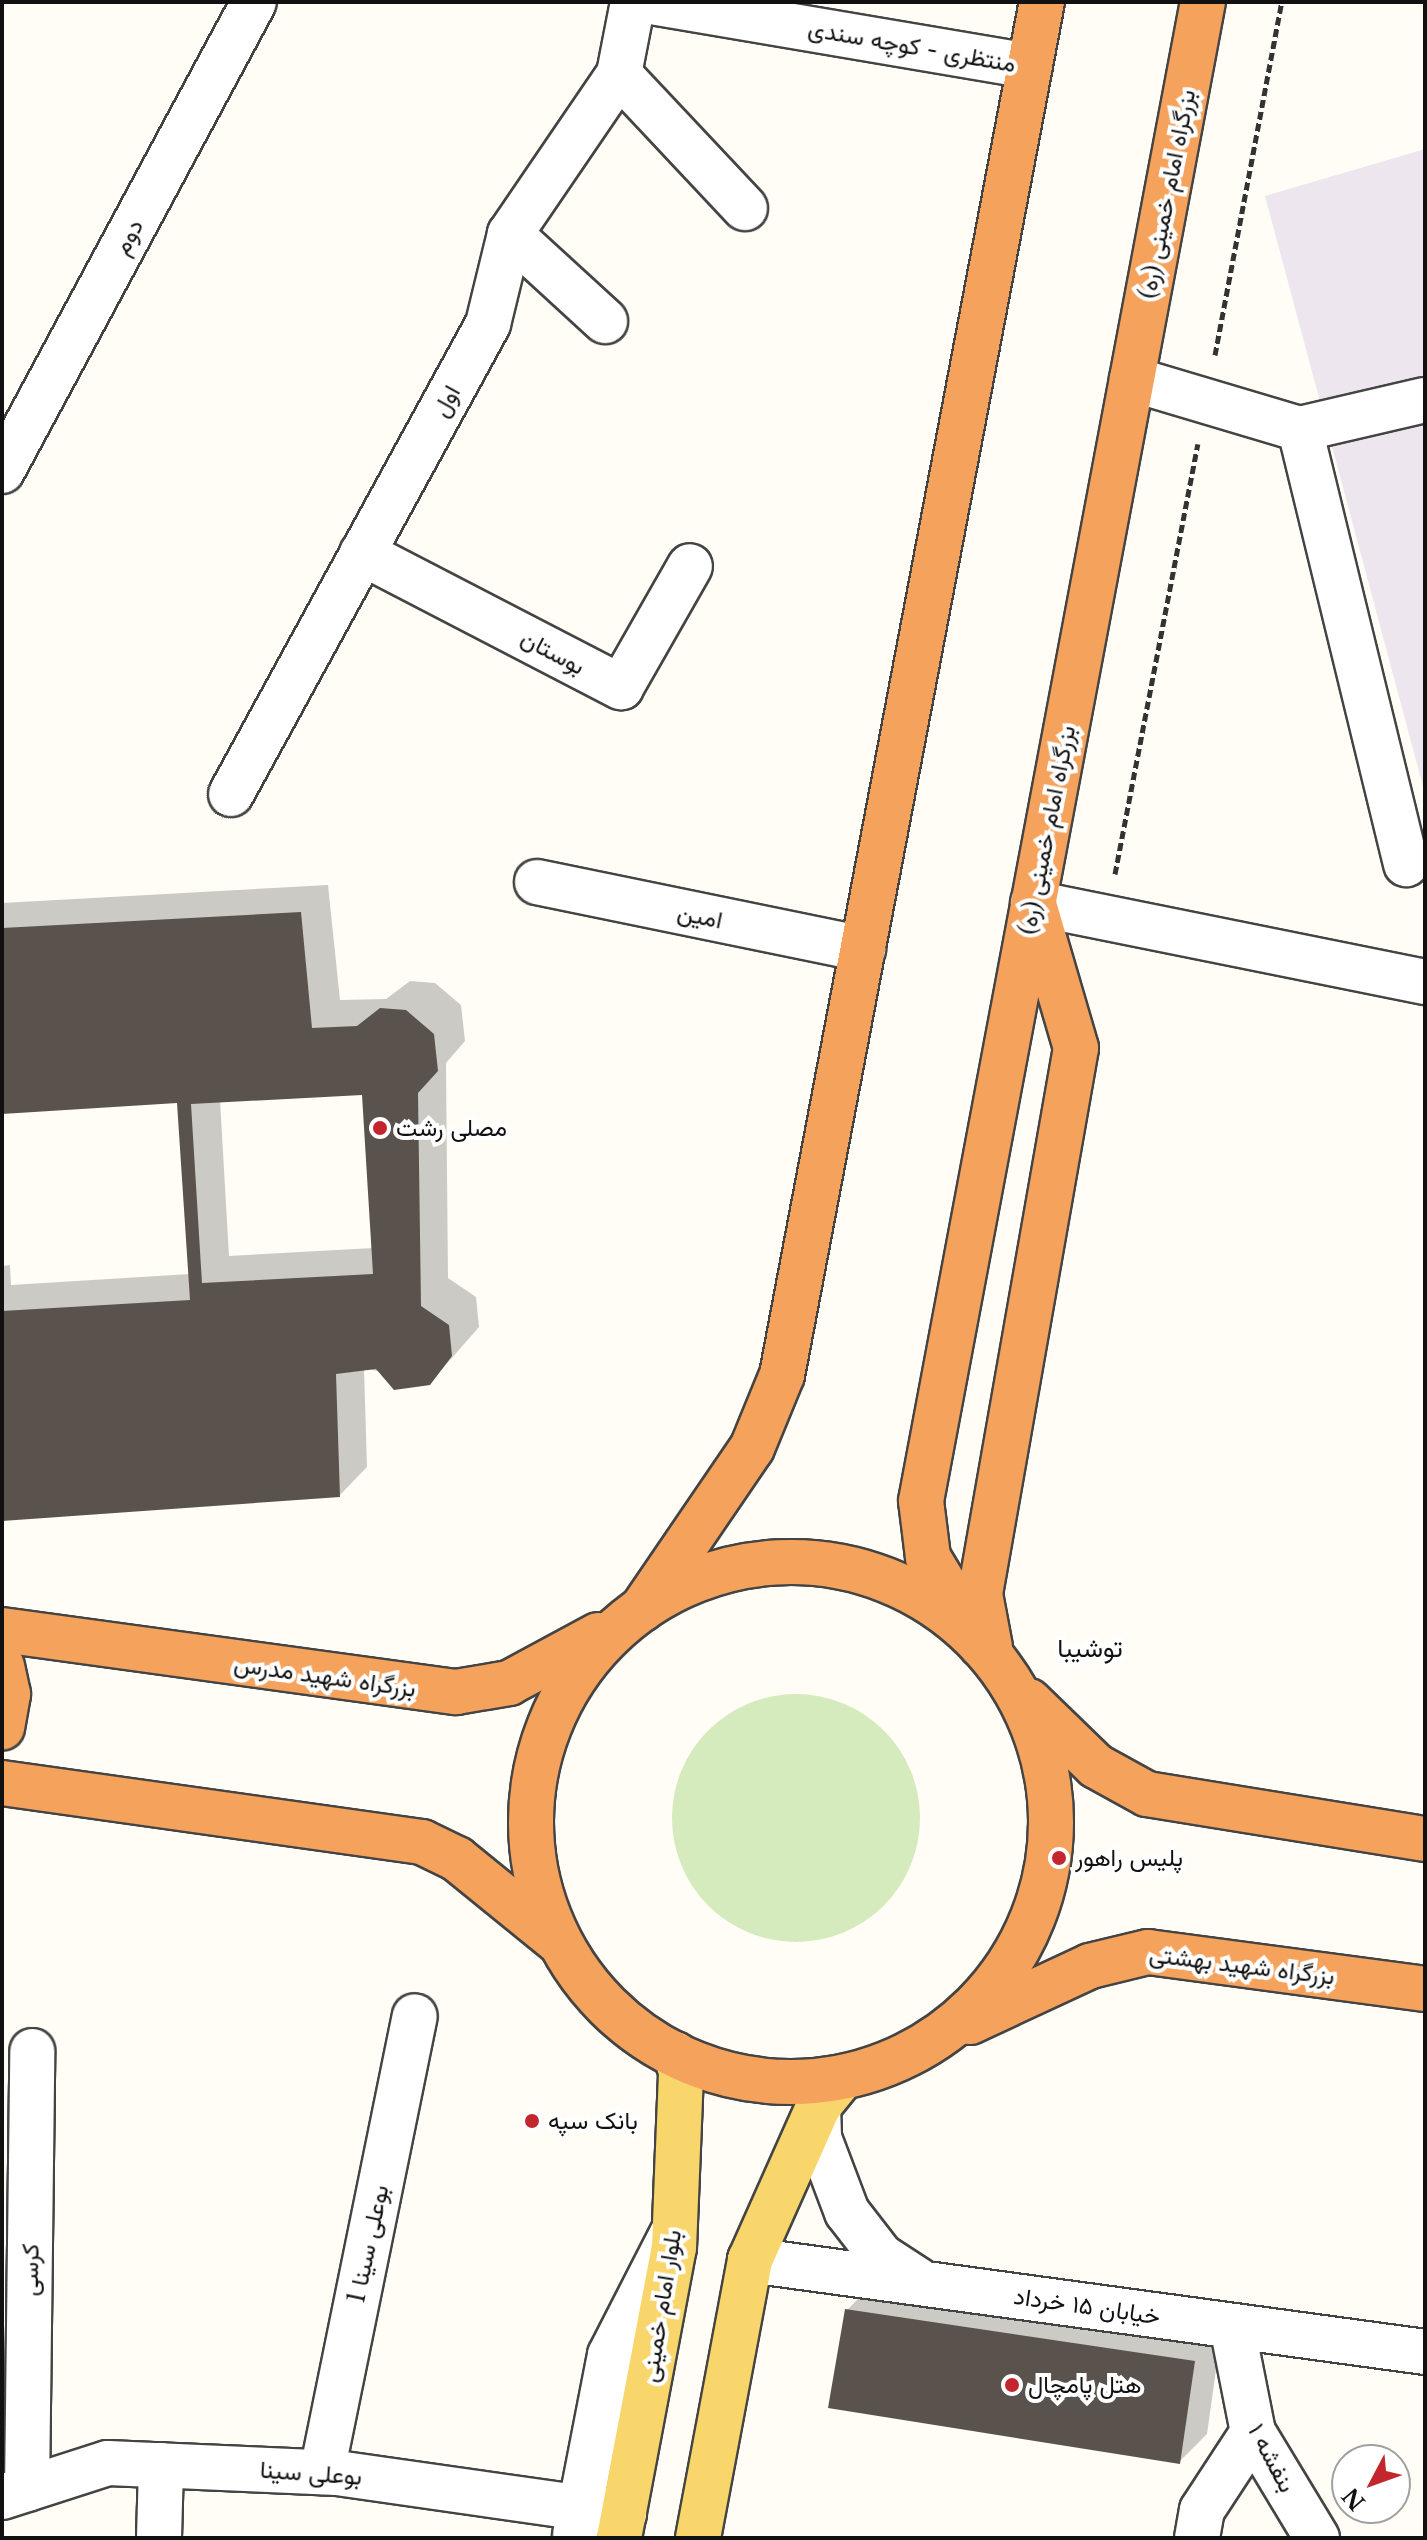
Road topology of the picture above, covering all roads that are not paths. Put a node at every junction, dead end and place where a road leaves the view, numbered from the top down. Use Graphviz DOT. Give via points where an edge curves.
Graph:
graph roads {
  1 [pos="254,2"];
  2 [pos="633,2"];
  3 [pos="651,2"];
  4 [pos="1042,2"];
  5 [pos="1203,2"];
  6 [pos="1030,66"];
  7 [pos="619,74"];
  8 [pos="745,208"];
  9 [pos="510,234"];
  10 [pos="605,321"];
  11 [pos="1132,379"];
  12 [pos="1425,400"];
  13 [pos="1300,429"];
  14 [pos="2,471"];
  15 [pos="362,553"];
  16 [pos="690,566"];
  17 [pos="231,794"];
  18 [pos="1406,864"];
  19 [pos="537,882"];
  20 [pos="1033,903"];
  21 [pos="863,949"];
  22 [pos="1425,982"];
  23 [pos="637,1612"];
  24 [pos="2,1630"];
  25 [pos="994,1661"];
  26 [pos="2,1666"];
  27 [pos="2,1727"];
  28 [pos="2,1783"];
  29 [pos="1425,1839"];
  30 [pos="564,1948"];
  31 [pos="1425,1989"];
  32 [pos="415,2016"];
  33 [pos="932,2041"];
  34 [pos="32,2051"];
  35 [pos="678,2062"];
  36 [pos="830,2092"];
  37 [pos="675,2228"];
  38 [pos="750,2260"];
  39 [pos="923,2284"];
  40 [pos="1232,2326"];
  41 [pos="1425,2352"];
  42 [pos="1253,2432"];
  43 [pos="161,2465"];
  44 [pos="322,2472"];
  45 [pos="14,2493"];
  46 [pos="578,2523"];
  47 [pos="622,2526"];
  48 [pos="159,2538"];
  49 [pos="698,2538"];
  50 [pos="1197,2538"];
  51 [pos="1317,2538"];
  1 -- 14 [label="street, دوم"];
  2 -- 7 [label="street, اول"];
  3 -- 6 [label="street, منتظری - کوچه سندی"];
  4 -- 6 [label="highway"];
  5 -- 11 [label="highway, بزرگراه امام خمینی (ره)"];
  6 -- 21 [label="highway"];
  7 -- 8 [label="street"];
  7 -- 9 [label="street, اول"];
  9 -- 10 [label="street"];
  9 -- 15 [label="street, اول" via="488,324"];
  11 -- 13 [label="street"];
  11 -- 20 [label="highway, بزرگراه امام خمینی (ره)"];
  12 -- 13 [label="street"];
  13 -- 18 [label="street"];
  15 -- 16 [label="street, بوستان" via="621,687"];
  15 -- 17 [label="street, اول"];
  19 -- 21 [label="street, امین"];
  20 -- 22 [label="street"];
  20 -- 25 [label="highway" via="1076,1048 980,1594"];
  20 -- 25 [label="highway, بزرگراه امام خمینی (ره)" via="919,1515 939,1580"];
  21 -- 23 [label="highway" via="776,1394 752,1448"];
  23 -- 24 [label="highway, بزرگراه شهید مدرس" via="509,1683 456,1692"];
  23 -- 25 [label="highway, بزرگراه شهید مدرس" via="732,1569 819,1564 901,1588"];
  23 -- 30 [label="highway" via="566,1691 536,1772 536,1871"];
  25 -- 29 [label="highway" via="1082,1755 1147,1794"];
  25 -- 33 [label="highway" via="1032,1728 1046,1775 1046,1872 1027,1931 1003,1973"];
  26 -- 27 [label="highway" via="8,1694"];
  28 -- 30 [label="highway" via="422,1842 457,1859"];
  30 -- 35 [label="highway" via="613,2011"];
  31 -- 33 [label="highway, بزرگراه شهید بهشتی" via="1148,1952 1079,1970"];
  32 -- 44 [label="street, بوعلی سینا 1"];
  33 -- 36 [label="highway, بزرگراه شهید بهشتی"];
  34 -- 45 [label="street, کرسی"];
  35 -- 36 [label="highway"];
  35 -- 37 [label="main road, بلوار امام خمینی"];
  36 -- 38 [label="main road"];
  36 -- 39 [label="street" via="822,2150 847,2212 881,2256"];
  37 -- 46 [label="street" via="610,2355"];
  37 -- 47 [label="main road, بلوار امام خمینی"];
  38 -- 39 [label="street, خیابان ۱۵ خرداد"];
  38 -- 49 [label="main road"];
  39 -- 40 [label="street, خیابان ۱۵ خرداد"];
  40 -- 41 [label="street, خیابان ۱۵ خرداد"];
  40 -- 42 [label="street, بنفشه ۱"];
  42 -- 50 [label="street" via="1202,2510"];
  42 -- 51 [label="street, بنفشه ۱"];
  43 -- 44 [label="street, بوعلی سینا"];
  43 -- 45 [label="street, بوعلی سینا" via="108,2463"];
  43 -- 48 [label="street"];
  44 -- 46 [label="street, بوعلی سینا"];
  46 -- 47 [label="street, بوعلی سینا"];
}
